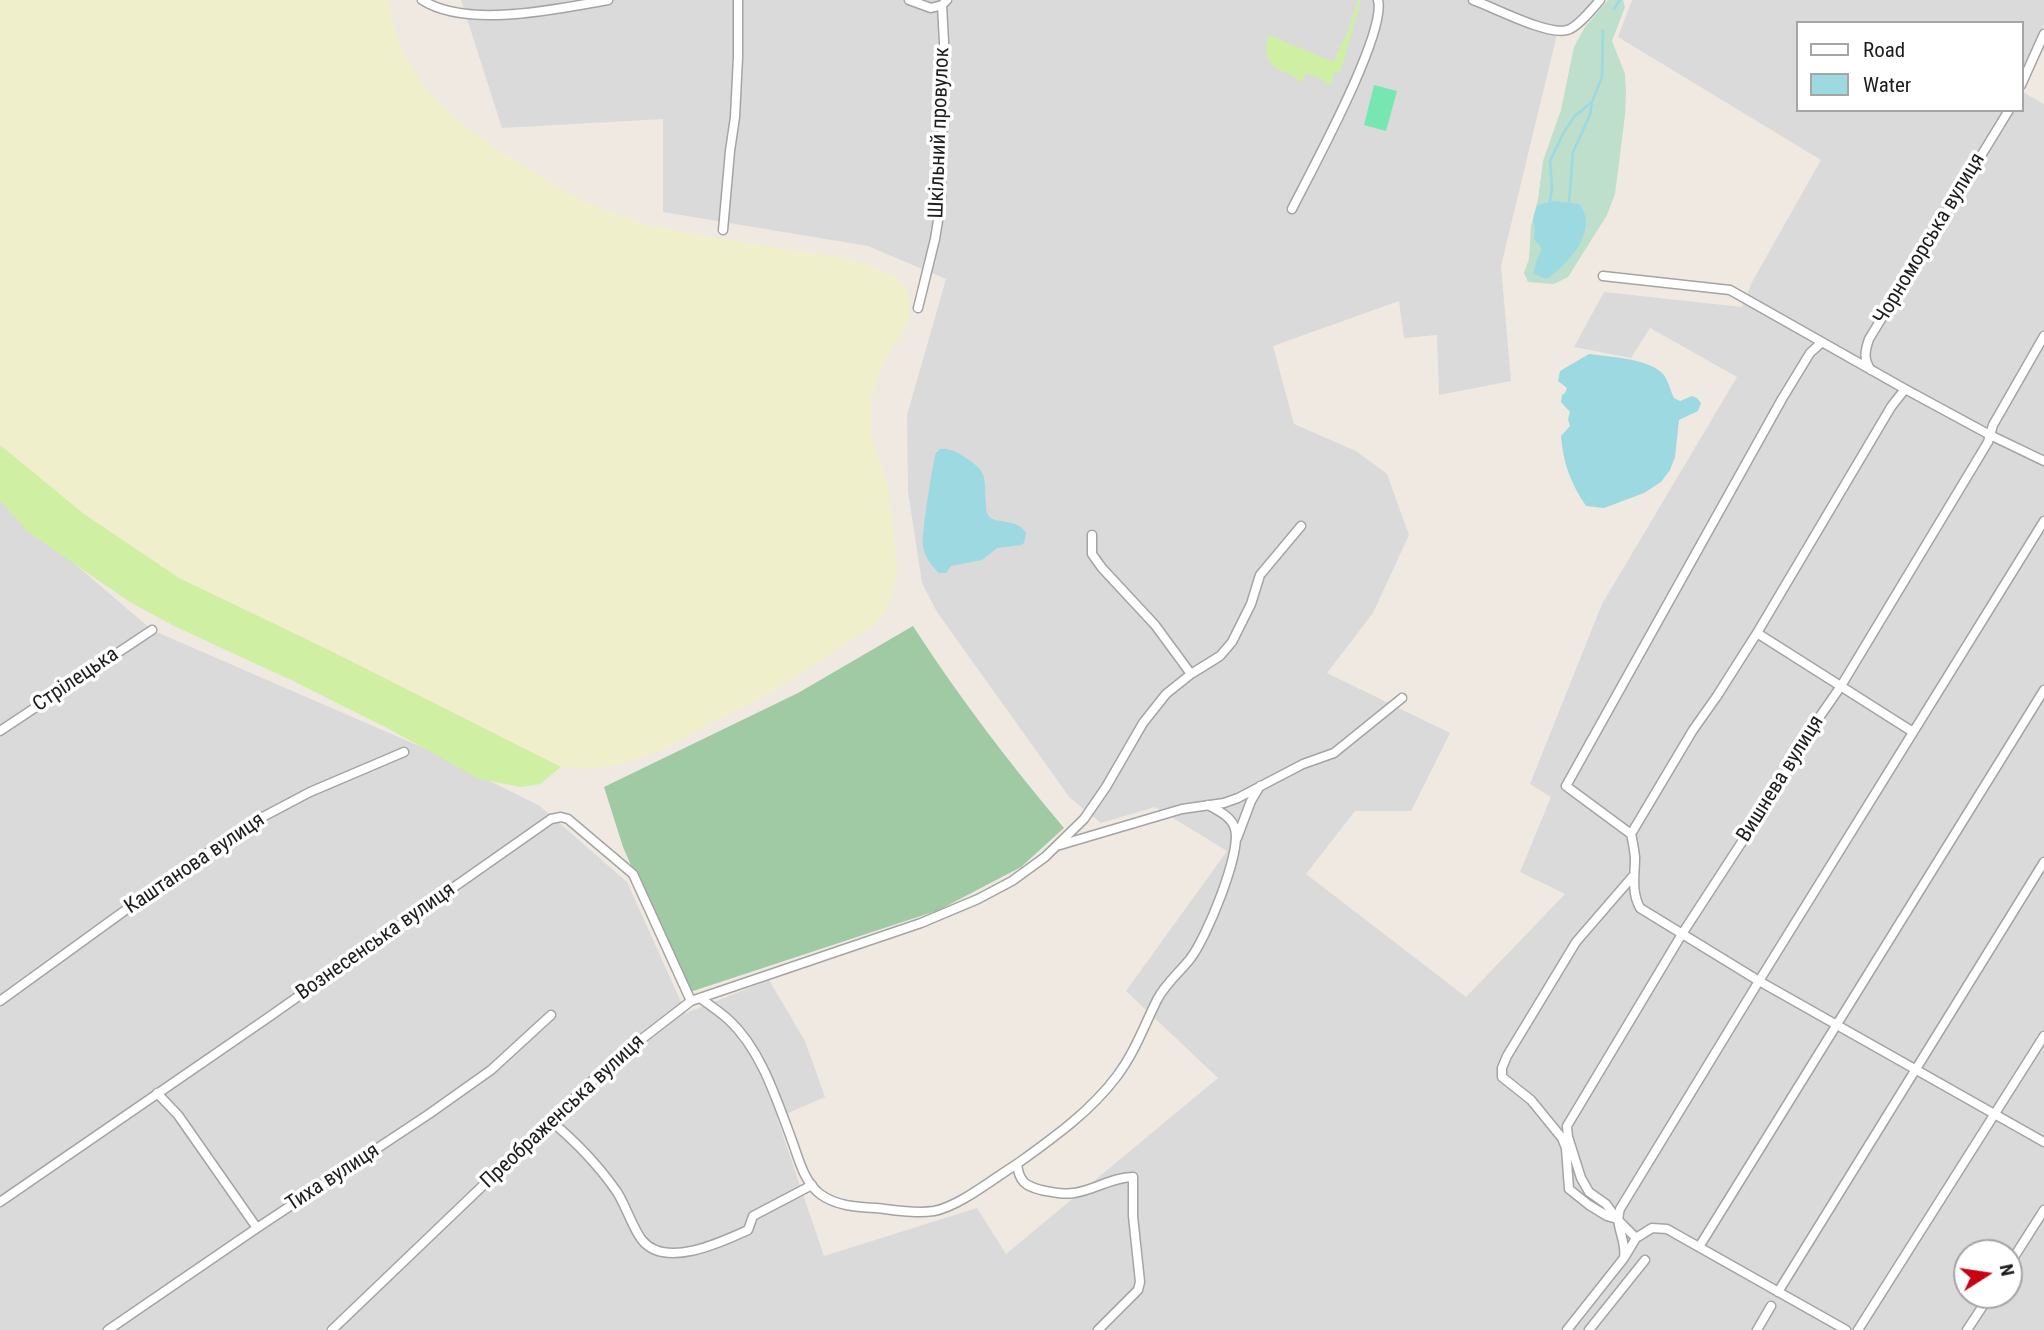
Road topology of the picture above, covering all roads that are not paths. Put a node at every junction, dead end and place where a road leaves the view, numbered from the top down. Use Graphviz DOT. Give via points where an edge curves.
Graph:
graph roads {
  1 [pos="422,0"];
  2 [pos="608,0"];
  3 [pos="738,0"];
  4 [pos="909,0"];
  5 [pos="1378,0"];
  6 [pos="1473,0"];
  7 [pos="1600,0"];
  8 [pos="944,2"];
  9 [pos="2044,34"];
  10 [pos="2023,81"];
  11 [pos="2008,112"];
  12 [pos="1292,209"];
  13 [pos="723,230"];
  14 [pos="1603,276"];
  15 [pos="918,308"];
  16 [pos="2044,335"];
  17 [pos="1821,343"];
  18 [pos="1871,370"];
  19 [pos="1905,389"];
  20 [pos="1990,435"];
  21 [pos="2044,461"];
  22 [pos="2044,521"];
  23 [pos="1301,526"];
  24 [pos="1092,534"];
  25 [pos="152,629"];
  26 [pos="1757,632"];
  27 [pos="1191,674"];
  28 [pos="1841,686"];
  29 [pos="2044,690"];
  30 [pos="1402,698"];
  31 [pos="0,731"];
  32 [pos="1913,732"];
  33 [pos="404,752"];
  34 [pos="1260,786"];
  35 [pos="1208,805"];
  36 [pos="1631,834"];
  37 [pos="1237,838"];
  38 [pos="1057,846"];
  39 [pos="2044,862"];
  40 [pos="1633,875"];
  41 [pos="1682,934"];
  42 [pos="1759,981"];
  43 [pos="695,999"];
  44 [pos="0,1002"];
  45 [pos="551,1015"];
  46 [pos="1836,1024"];
  47 [pos="2044,1036"];
  48 [pos="1915,1069"];
  49 [pos="157,1093"];
  50 [pos="1996,1114"];
  51 [pos="551,1121"];
  52 [pos="2044,1142"];
  53 [pos="1017,1164"];
  54 [pos="812,1185"];
  55 [pos="0,1202"];
  56 [pos="2044,1210"];
  57 [pos="1617,1219"];
  58 [pos="257,1228"];
  59 [pos="1636,1238"];
  60 [pos="2023,1243"];
  61 [pos="1699,1247"];
  62 [pos="1624,1258"];
  63 [pos="1645,1260"];
  64 [pos="1778,1292"];
  65 [pos="1771,1306"];
  66 [pos="1981,1309"];
  67 [pos="107,1330"];
  68 [pos="332,1330"];
  69 [pos="1098,1330"];
  70 [pos="1567,1330"];
  71 [pos="1589,1330"];
  72 [pos="1757,1330"];
  73 [pos="1846,1330"];
  74 [pos="1858,1330"];
  75 [pos="1967,1330"];
  1 -- 2 [label="street" via="443,11 483,15"];
  3 -- 13 [label="street" via="735,117"];
  4 -- 8 [label="street" via="931,8"];
  5 -- 12 [label="street" via="1379,15 1360,72"];
  6 -- 7 [label="street" via="1566,31"];
  8 -- 15 [label="street, Шкільний провулок" via="941,202"];
  9 -- 10 [label="street"];
  11 -- 18 [label="street, Чорноморська вулиця" via="1869,339 1865,355"];
  14 -- 17 [label="street" via="1730,290"];
  16 -- 20 [label="street, Вишнева вулиця"];
  17 -- 18 [label="street"];
  17 -- 36 [label="street" via="1782,400 1566,786"];
  18 -- 19 [label="street"];
  19 -- 20 [label="street"];
  19 -- 26 [label="street"];
  20 -- 21 [label="street"];
  20 -- 28 [label="street, Вишнева вулиця"];
  22 -- 32 [label="street"];
  23 -- 27 [label="street, Преображенська вулиця" via="1260,575 1232,642 1220,656"];
  24 -- 27 [label="street" via="1092,554"];
  25 -- 31 [label="street, Стрілецька"];
  26 -- 28 [label="street"];
  26 -- 36 [label="street"];
  27 -- 38 [label="street, Преображенська вулиця" via="1166,694 1143,723 1084,819"];
  28 -- 32 [label="street"];
  28 -- 41 [label="street, Вишнева вулиця"];
  29 -- 46 [label="street"];
  30 -- 34 [label="street, Преображенська вулиця" via="1334,753"];
  32 -- 42 [label="street"];
  33 -- 44 [label="street, Каштанова вулиця" via="257,820"];
  34 -- 35 [label="street, Преображенська вулиця" via="1238,798"];
  34 -- 37 [label="street"];
  35 -- 37 [label="street" via="1227,816"];
  35 -- 38 [label="street, Преображенська вулиця"];
  36 -- 40 [label="street"];
  37 -- 53 [label="street" via="1200,943 1161,993 1116,1077 1082,1115"];
  38 -- 43 [label="street, Преображенська вулиця" via="1012,881 978,900"];
  39 -- 48 [label="street"];
  40 -- 41 [label="street" via="1640,908"];
  40 -- 57 [label="street" via="1576,942 1502,1068 1502,1077 1531,1100 1562,1138 1569,1189"];
  41 -- 42 [label="street"];
  41 -- 57 [label="street, Вишнева вулиця" via="1567,1126 1581,1178"];
  42 -- 46 [label="street"];
  42 -- 57 [label="street"];
  43 -- 49 [label="street, Вознесенська вулиця" via="633,874 561,817 551,819"];
  43 -- 51 [label="street, Преображенська вулиця" via="612,1062"];
  43 -- 54 [label="street" via="731,1022 746,1039"];
  45 -- 58 [label="street, Тиха вулиця" via="491,1070"];
  46 -- 48 [label="street"];
  46 -- 61 [label="street"];
  47 -- 50 [label="street"];
  48 -- 50 [label="street"];
  48 -- 64 [label="street"];
  49 -- 55 [label="street, Вознесенська вулиця"];
  49 -- 58 [label="street" via="178,1115"];
  50 -- 52 [label="street"];
  50 -- 74 [label="street"];
  51 -- 54 [label="street" via="619,1194 640,1238 662,1251 703,1249 740,1234 748,1230 753,1216"];
  51 -- 68 [label="street, Преображенська вулиця"];
  53 -- 54 [label="street" via="937,1211 857,1207 836,1202"];
  53 -- 69 [label="street" via="1022,1182 1058,1194 1133,1177 1140,1282 1138,1290"];
  56 -- 60 [label="street"];
  57 -- 59 [label="street, Вишнева вулиця"];
  57 -- 62 [label="street"];
  58 -- 67 [label="street, Тиха вулиця"];
  59 -- 61 [label="street" via="1652,1228 1667,1229"];
  59 -- 62 [label="street"];
  61 -- 64 [label="street"];
  62 -- 70 [label="street"];
  63 -- 71 [label="street"];
  64 -- 73 [label="street"];
  65 -- 72 [label="street"];
  66 -- 75 [label="street"];
}
